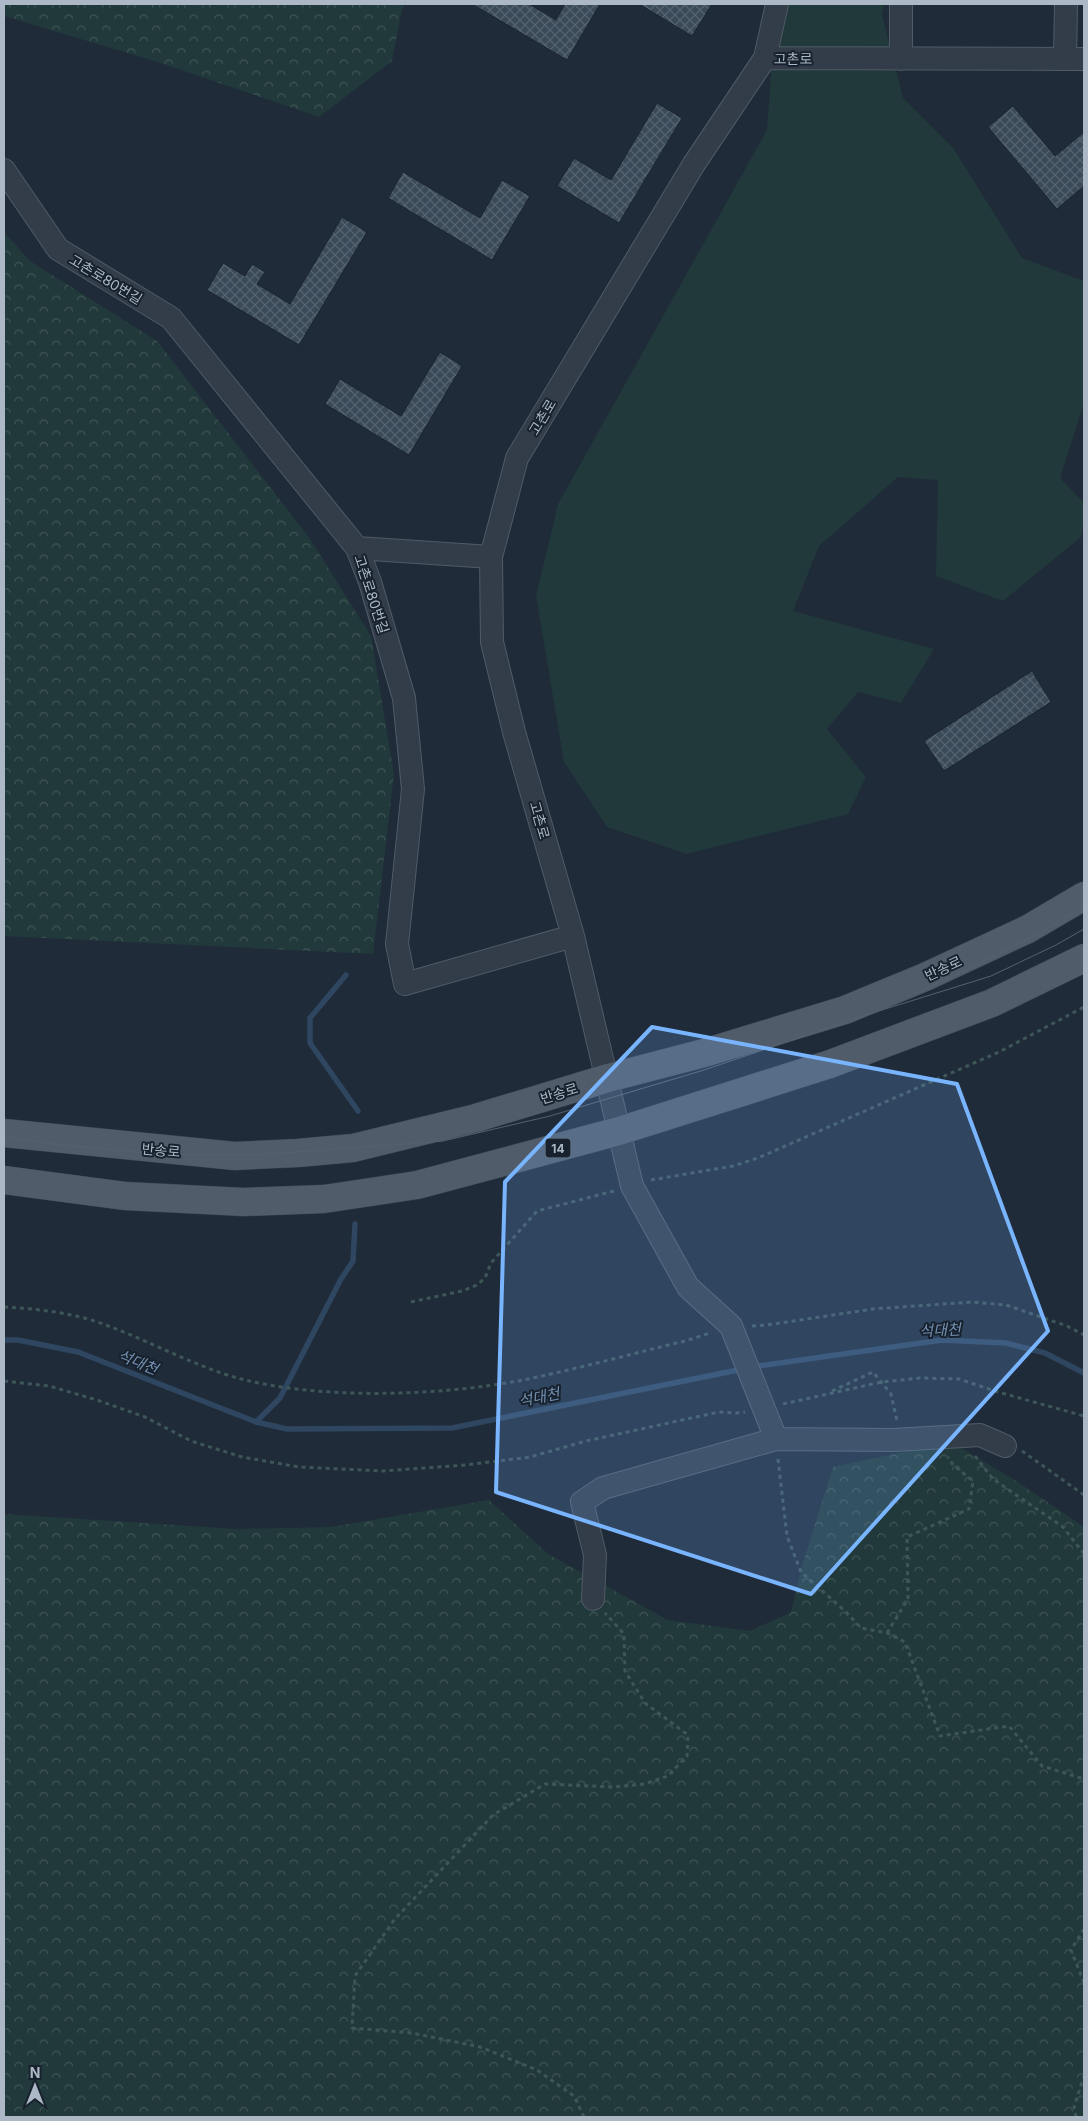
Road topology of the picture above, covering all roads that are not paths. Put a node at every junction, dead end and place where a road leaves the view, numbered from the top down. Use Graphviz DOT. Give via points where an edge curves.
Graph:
graph roads {
  1 [pos="777,4"];
  2 [pos="901,4"];
  3 [pos="1066,4"];
  4 [pos="765,58"];
  5 [pos="901,58"];
  6 [pos="1075,59"];
  7 [pos="4,170"];
  8 [pos="357,548"];
  9 [pos="491,557"];
  10 [pos="1084,896"];
  11 [pos="573,936"];
  12 [pos="1084,958"];
  13 [pos="608,1078"];
  14 [pos="619,1131"];
  15 [pos="4,1133"];
  16 [pos="4,1180"];
  17 [pos="776,1438"];
  18 [pos="1005,1446"];
  19 [pos="593,1599"];
  1 -- 4 [label="street"];
  2 -- 5 [label="street"];
  3 -- 6 [label="street"];
  4 -- 5 [label="street, 고촌로"];
  4 -- 9 [label="street, 고촌로" via="694,164 517,458"];
  5 -- 6 [label="street, 고촌로"];
  7 -- 8 [label="street, 고촌로80번길" via="58,249 171,318"];
  8 -- 9 [label="street"];
  8 -- 11 [label="street, 고촌로80번길" via="404,698 413,789 397,944 405,984"];
  9 -- 11 [label="street, 고촌로" via="492,642 514,732"];
  10 -- 13 [label="main road, 반송로" via="1028,929 845,1010"];
  11 -- 13 [label="street, 고촌로"];
  12 -- 14 [label="main road, 14" via="983,1007 830,1064"];
  13 -- 14 [label="street, 고촌로"];
  13 -- 15 [label="main road, 반송로" via="476,1118 353,1148 235,1156"];
  14 -- 16 [label="main road, 14" via="417,1185 324,1199 186,1200 125,1196"];
  14 -- 17 [label="street, 고촌로" via="632,1186 688,1288 734,1332"];
  17 -- 18 [label="street" via="894,1440 980,1435"];
  17 -- 19 [label="street" via="603,1488 582,1502 596,1555"];
}
